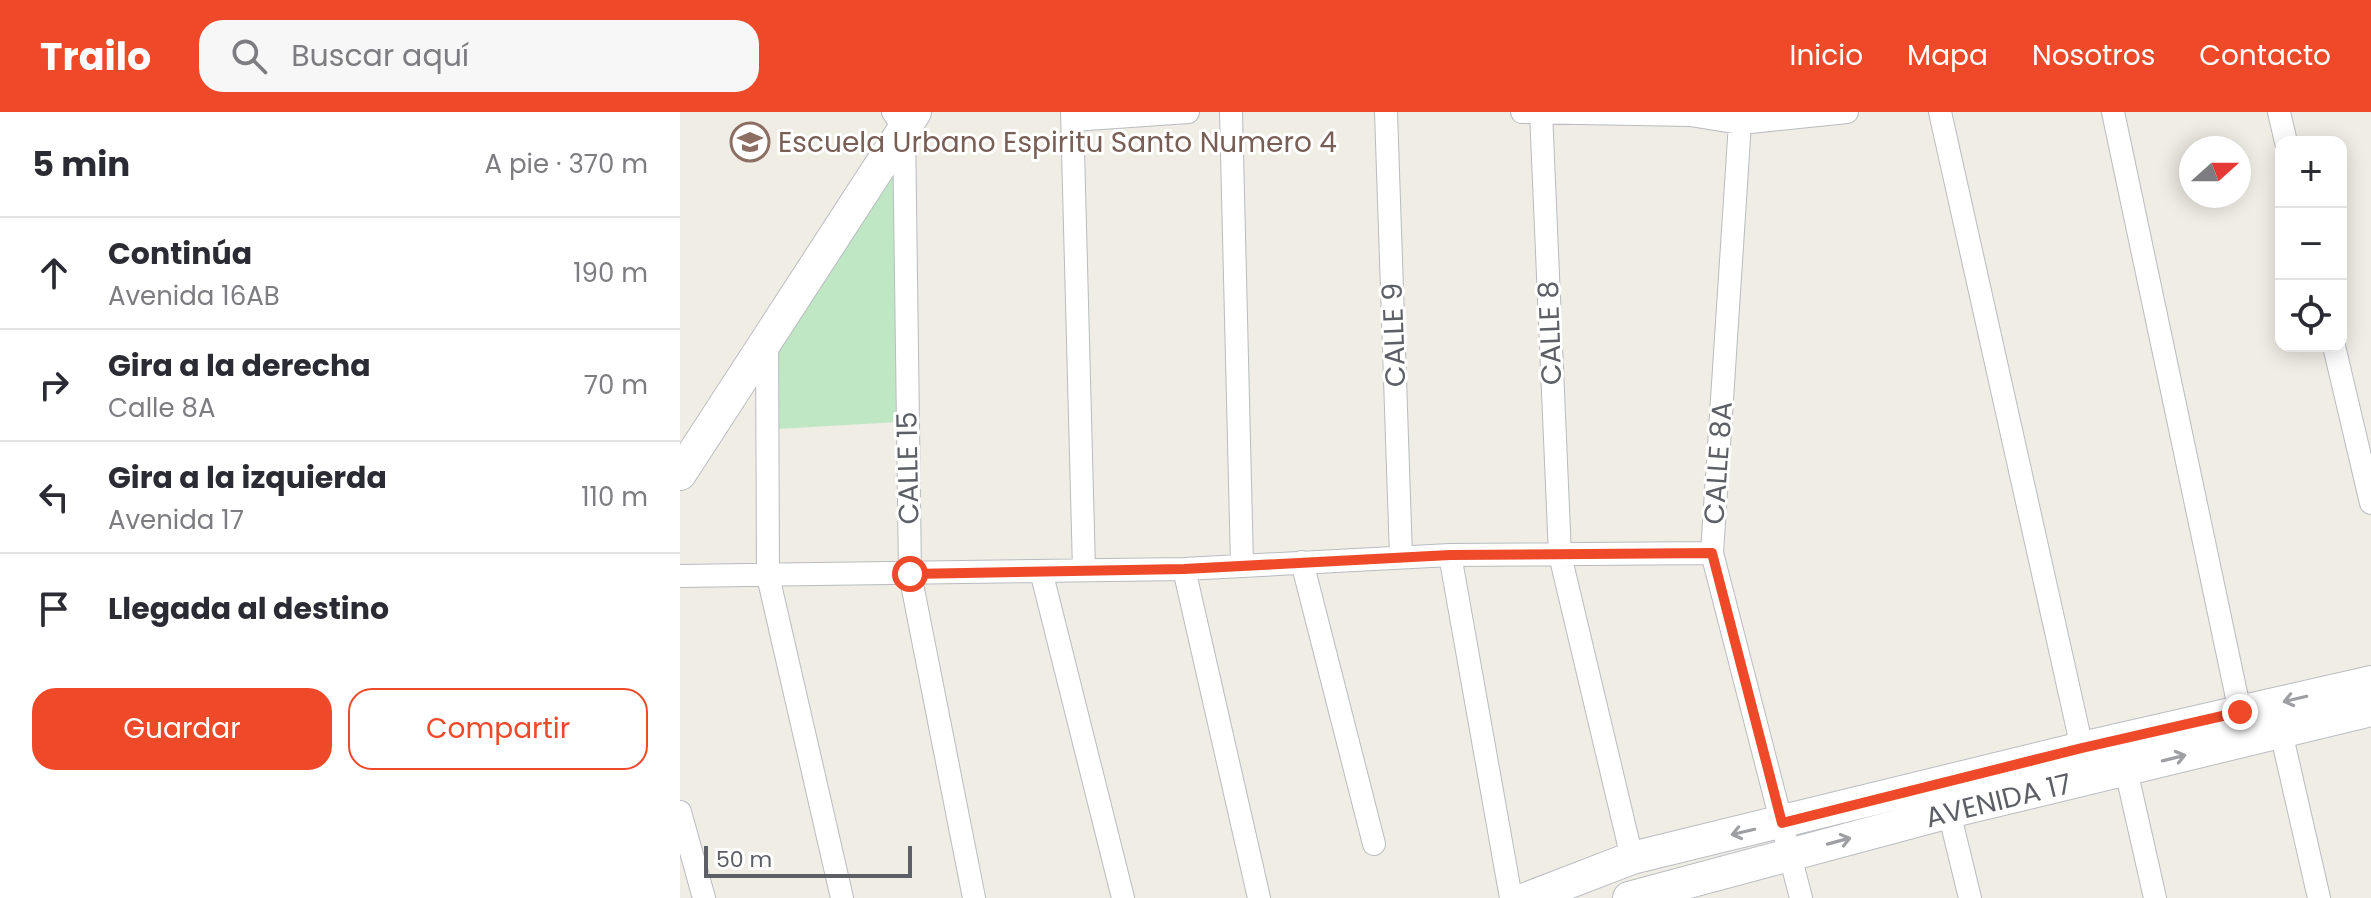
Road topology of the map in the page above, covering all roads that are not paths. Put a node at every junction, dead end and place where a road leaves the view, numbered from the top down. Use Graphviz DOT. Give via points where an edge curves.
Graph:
graph roads {
  1 [pos="1188,112"];
  2 [pos="1231,112"];
  3 [pos="1386,112"];
  4 [pos="1847,112"];
  5 [pos="1940,112"];
  6 [pos="2113,112"];
  7 [pos="2279,112"];
  8 [pos="1535,113"];
  9 [pos="1690,113"];
  10 [pos="1072,116"];
  11 [pos="904,117"];
  12 [pos="1743,118"];
  13 [pos="2285,136"];
  14 [pos="767,339"];
  15 [pos="2335,352"];
  16 [pos="680,474"];
  17 [pos="2371,503"];
  18 [pos="1712,553"];
  19 [pos="1450,555"];
  20 [pos="1560,555"];
  21 [pos="1401,557"];
  22 [pos="1302,562"];
  23 [pos="1242,565"];
  24 [pos="1184,569"];
  25 [pos="1084,570"];
  26 [pos="1041,571"];
  27 [pos="910,574"];
  28 [pos="680,576"];
  29 [pos="768,576"];
  30 [pos="2371,682"];
  31 [pos="2371,710"];
  32 [pos="2240,712"];
  33 [pos="2281,732"];
  34 [pos="2082,748"];
  35 [pos="2126,770"];
  36 [pos="680,812"];
  37 [pos="1949,812"];
  38 [pos="1786,838"];
  39 [pos="1374,844"];
  40 [pos="1632,858"];
  41 [pos="704,898"];
  42 [pos="842,898"];
  43 [pos="974,898"];
  44 [pos="1123,898"];
  45 [pos="1259,898"];
  46 [pos="1511,898"];
  47 [pos="1528,898"];
  48 [pos="1629,898"];
  49 [pos="1801,898"];
  50 [pos="1970,898"];
  51 [pos="2155,898"];
  52 [pos="2319,898"];
  1 -- 10 [label="street"];
  2 -- 23 [label="street"];
  3 -- 21 [label="street, CALLE 9"];
  4 -- 12 [label="street"];
  5 -- 34 [label="street"];
  6 -- 32 [label="street"];
  7 -- 13 [label="street"];
  8 -- 9 [label="street"];
  8 -- 20 [label="street, CALLE 8"];
  9 -- 12 [label="street"];
  10 -- 25 [label="street"];
  11 -- 14 [label="street"];
  11 -- 27 [label="street, CALLE 15"];
  12 -- 18 [label="street, CALLE 8A"];
  14 -- 16 [label="street"];
  14 -- 29 [label="street"];
  15 -- 17 [label="street"];
  18 -- 20 [label="street"];
  18 -- 38 [label="street, CALLE 8A"];
  19 -- 20 [label="street"];
  19 -- 21 [label="street"];
  19 -- 46 [label="street"];
  20 -- 40 [label="street, CALLE 8"];
  21 -- 22 [label="street"];
  22 -- 23 [label="street"];
  22 -- 39 [label="street"];
  23 -- 24 [label="street"];
  24 -- 25 [label="street"];
  24 -- 45 [label="street"];
  25 -- 26 [label="street"];
  26 -- 27 [label="street"];
  26 -- 44 [label="street"];
  27 -- 29 [label="street"];
  27 -- 43 [label="street, CALLE 15"];
  28 -- 29 [label="street"];
  29 -- 42 [label="street"];
  30 -- 32 [label="street, AVENIDA 17, one-way"];
  31 -- 33 [label="street, AVENIDA 17"];
  32 -- 34 [label="street, AVENIDA 17"];
  35 -- 33 [label="street, AVENIDA 17, one-way"];
  33 -- 52 [label="street"];
  34 -- 38 [label="street, AVENIDA 17"];
  35 -- 37 [label="street, AVENIDA 17"];
  35 -- 51 [label="street"];
  36 -- 41 [label="street"];
  38 -- 37 [label="street, AVENIDA 17, one-way"];
  37 -- 50 [label="street"];
  38 -- 40 [label="street, AVENIDA 17, one-way"];
  38 -- 48 [label="street, AVENIDA 17"];
  38 -- 49 [label="street"];
  40 -- 47 [label="street, AVENIDA 17"];
}
